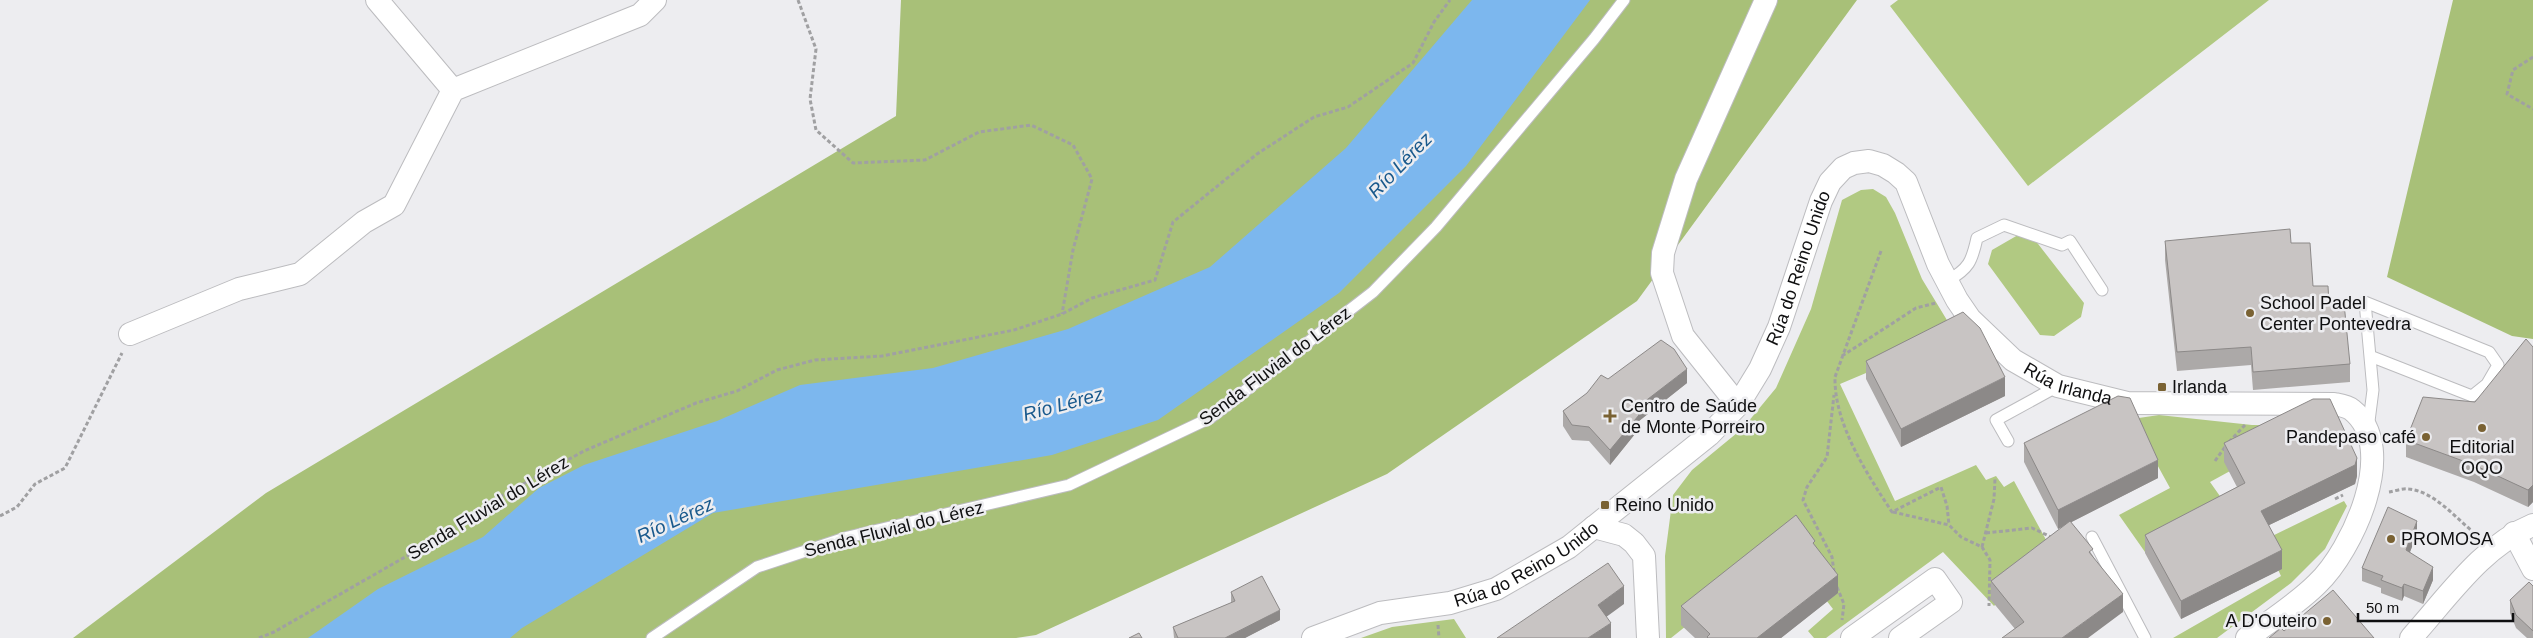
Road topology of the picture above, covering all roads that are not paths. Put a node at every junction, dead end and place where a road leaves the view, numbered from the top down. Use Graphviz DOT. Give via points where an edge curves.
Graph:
graph roads {
  1 [pos="377,0"];
  2 [pos="655,0"];
  3 [pos="1624,0"];
  4 [pos="1766,0"];
  5 [pos="453,90"];
  6 [pos="1869,161"];
  7 [pos="2102,290"];
  8 [pos="1944,291"];
  9 [pos="130,334"];
  10 [pos="2370,356"];
  11 [pos="2058,386"];
  12 [pos="1738,405"];
  13 [pos="2368,431"];
  14 [pos="2008,441"];
  15 [pos="1594,527"];
  16 [pos="2523,529"];
  17 [pos="2092,536"];
  18 [pos="2533,569"];
  19 [pos="1847,629"];
  20 [pos="652,638"];
  21 [pos="1313,638"];
  22 [pos="1648,638"];
  23 [pos="1900,638"];
  24 [pos="2145,638"];
  25 [pos="2247,638"];
  26 [pos="2411,638"];
  1 -- 5 [label="street"];
  2 -- 5 [label="street" via="640,15"];
  3 -- 20 [label="lane, Senda Fluvial do Lérez" via="1442,220 1373,292 1210,418 1070,485 848,537 757,567"];
  4 -- 12 [label="street" via="1686,179 1663,253 1662,273 1683,336"];
  5 -- 9 [label="street" via="394,206 364,222 300,274 239,290"];
  6 -- 8 [label="street, Rúa Irlanda" via="1883,165 1906,182"];
  6 -- 12 [label="street, Rúa do Reino Unido" via="1842,168 1830,182 1820,201 1779,327 1760,369"];
  7 -- 8 [label="lane" via="2070,241 2062,245 2004,225 1977,238 1972,262"];
  8 -- 11 [label="street, Rúa Irlanda" via="1986,337 2013,360"];
  10 -- 10 [label="lane" via="2365,302 2489,352 2498,365 2487,384 2472,396"];
  10 -- 13 [label="lane" via="2373,390"];
  11 -- 13 [label="street, Rúa Irlanda" via="2128,403 2334,404 2351,409"];
  11 -- 14 [label="lane" via="1996,420"];
  12 -- 15 [label="street, Rúa do Reino Unido" via="1709,435"];
  13 -- 25 [label="street" via="2373,461 2367,496 2345,548 2318,584"];
  15 -- 21 [label="street, Rúa do Reino Unido" via="1569,547 1496,589 1450,603 1380,613"];
  15 -- 22 [label="street" via="1624,535 1644,556"];
  16 -- 18 [label="street"];
  16 -- 26 [label="street" via="2493,546"];
  17 -- 24 [label="lane"];
  19 -- 23 [label="street" via="1935,579 1951,602"];
}
